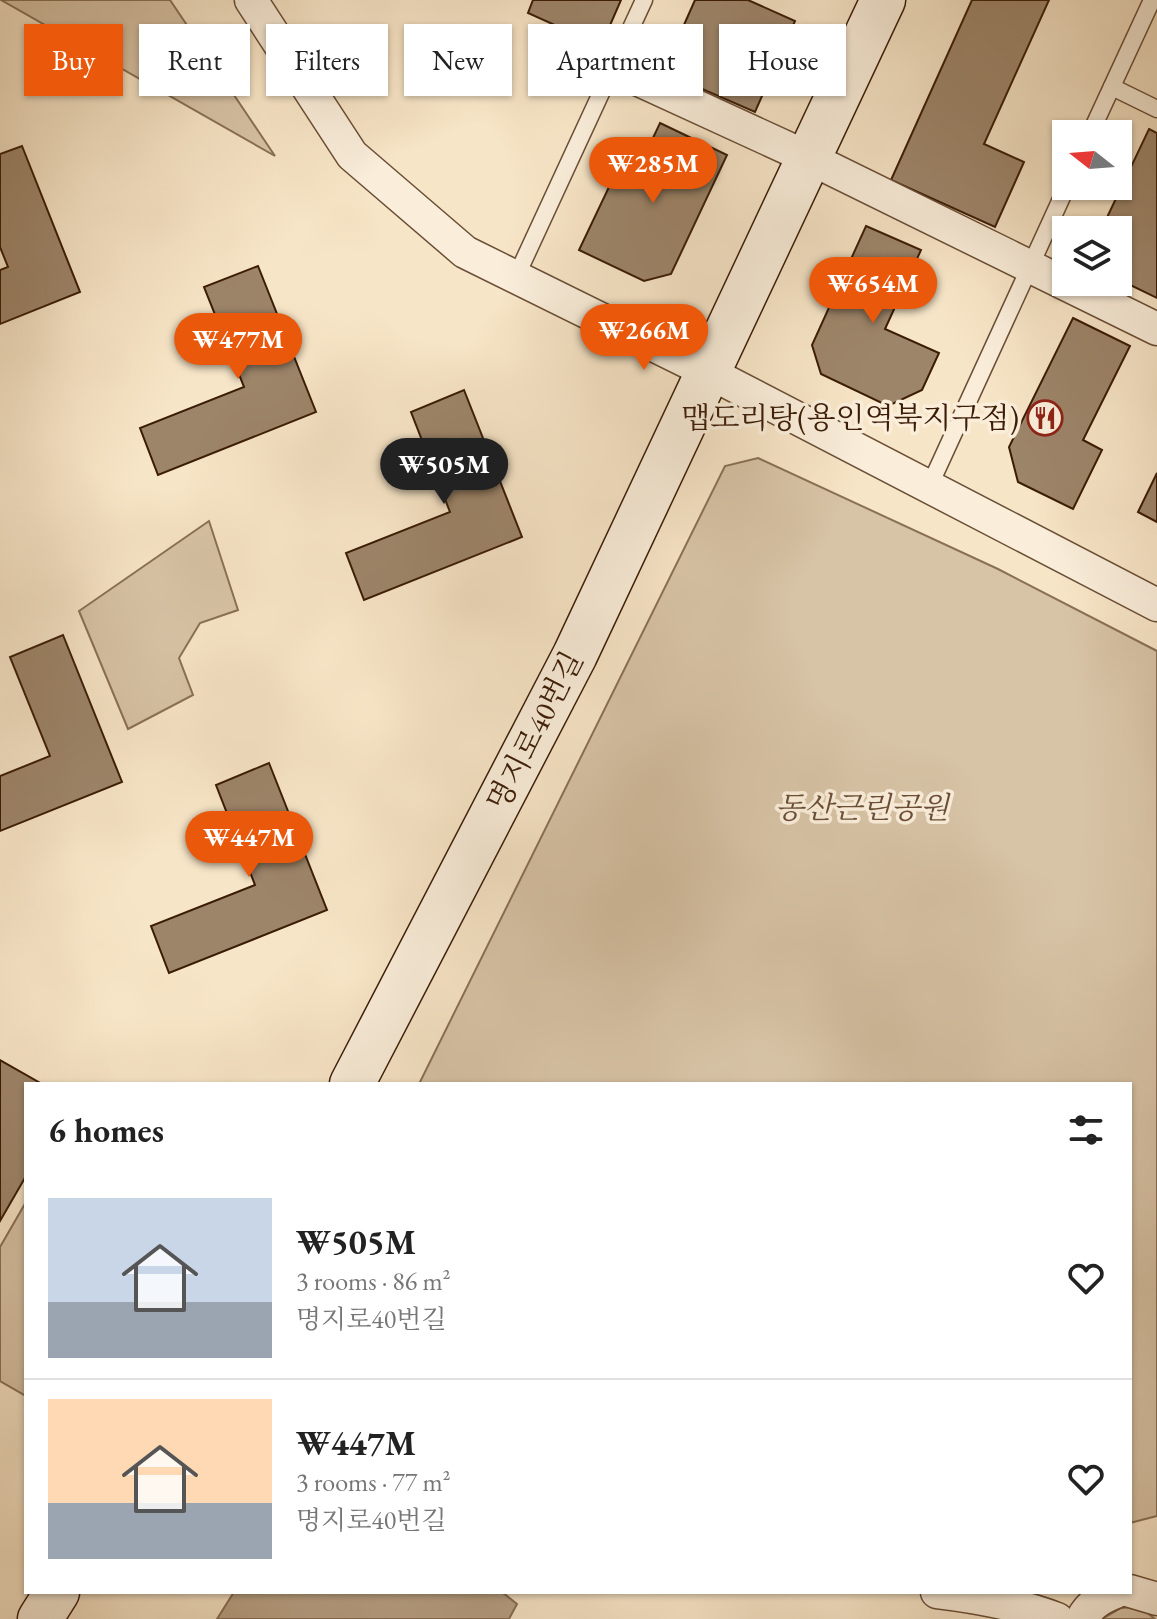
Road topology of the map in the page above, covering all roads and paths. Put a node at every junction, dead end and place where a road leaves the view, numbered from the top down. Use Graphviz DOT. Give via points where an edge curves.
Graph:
graph roads {
  1 [pos="251,0"];
  2 [pos="644,0"];
  3 [pos="883,0"];
  4 [pos="1152,0"];
  5 [pos="633,24"];
  6 [pos="1112,87"];
  7 [pos="600,96"];
  8 [pos="674,96"];
  9 [pos="1157,109"];
  10 [pos="1097,120"];
  11 [pos="809,158"];
  12 [pos="1061,200"];
  13 [pos="1030,266"];
  14 [pos="516,277"];
  15 [pos="1157,329"];
  16 [pos="708,372"];
  17 [pos="929,487"];
  18 [pos="1157,605"];
  19 [pos="353,1082"];
  20 [pos="1132,1592"];
  21 [pos="56,1594"];
  22 [pos="949,1594"];
  23 [pos="1111,1594"];
  24 [pos="1157,1599"];
  25 [pos="40,1619"];
  26 [pos="1057,1619"];
  27 [pos="1082,1619"];
  1 -- 14 [label="street" via="352,155 465,252"];
  2 -- 5 [label="lane"];
  3 -- 11 [label="street, 명지로40번길"];
  4 -- 6 [label="lane"];
  6 -- 9 [label="lane"];
  6 -- 10 [label="lane"];
  7 -- 14 [label="lane"];
  8 -- 11 [label="street"];
  11 -- 13 [label="street"];
  11 -- 16 [label="street, 명지로40번길"];
  12 -- 13 [label="lane"];
  13 -- 15 [label="street"];
  13 -- 17 [label="lane"];
  14 -- 16 [label="street"];
  16 -- 17 [label="street"];
  16 -- 19 [label="street, 명지로40번길" via="575,655"];
  17 -- 18 [label="street"];
  20 -- 24 [label="street"];
  21 -- 25 [label="street"];
  22 -- 26 [label="street" via="1015,1605"];
  23 -- 27 [label="street"];
}
